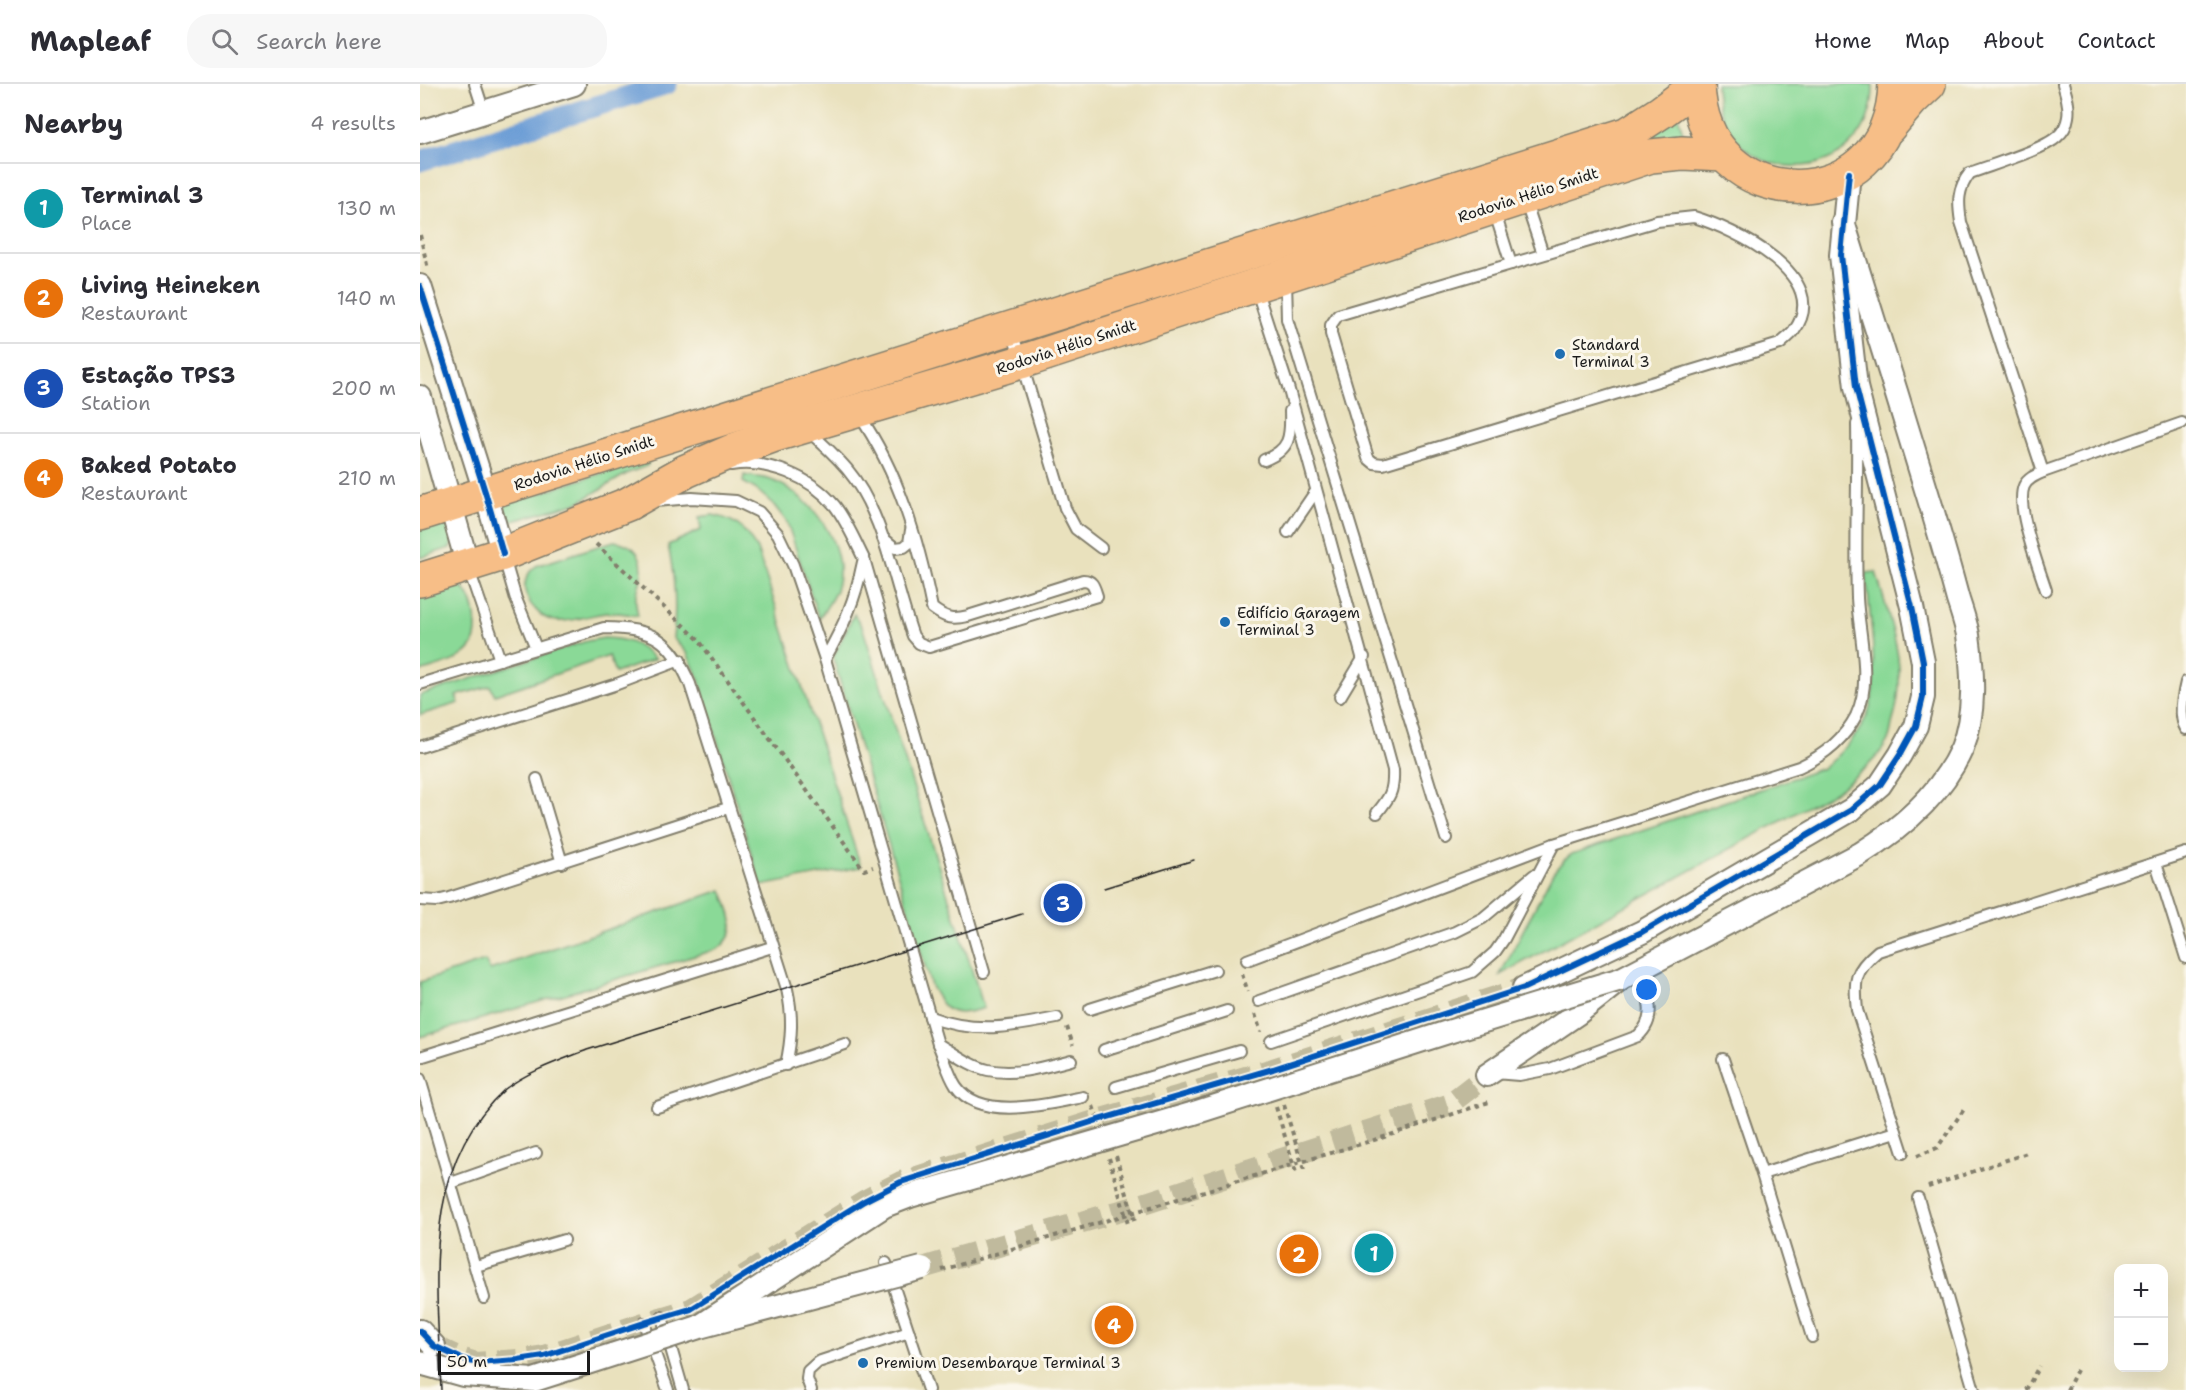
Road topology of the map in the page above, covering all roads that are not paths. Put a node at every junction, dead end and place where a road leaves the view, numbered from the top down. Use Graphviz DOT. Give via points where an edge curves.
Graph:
graph roads {
  1 [pos="476,84"];
  2 [pos="574,84"];
  3 [pos="1895,84"];
  4 [pos="1929,84"];
  5 [pos="2063,84"];
  6 [pos="1698,85"];
  7 [pos="542,89"];
  8 [pos="484,112"];
  9 [pos="1887,130"];
  10 [pos="420,132"];
  11 [pos="1724,155"];
  12 [pos="1849,172"];
  13 [pos="1520,183"];
  14 [pos="1488,193"];
  15 [pos="1843,222"];
  16 [pos="1543,254"];
  17 [pos="1511,264"];
  18 [pos="1250,270"];
  19 [pos="1286,276"];
  20 [pos="420,286"];
  21 [pos="1011,329"];
  22 [pos="1021,362"];
  23 [pos="1856,387"];
  24 [pos="1289,390"];
  25 [pos="420,397"];
  26 [pos="855,410"];
  27 [pos="2182,423"];
  28 [pos="803,426"];
  29 [pos="1264,460"];
  30 [pos="686,471"];
  31 [pos="2043,472"];
  32 [pos="1316,491"];
  33 [pos="486,495"];
  34 [pos="628,504"];
  35 [pos="451,505"];
  36 [pos="420,514"];
  37 [pos="912,528"];
  38 [pos="1288,532"];
  39 [pos="881,536"];
  40 [pos="1101,548"];
  41 [pos="503,554"];
  42 [pos="864,559"];
  43 [pos="468,566"];
  44 [pos="420,580"];
  45 [pos="2046,590"];
  46 [pos="536,648"];
  47 [pos="1364,657"];
  48 [pos="825,659"];
  49 [pos="500,660"];
  50 [pos="680,660"];
  51 [pos="2186,682"];
  52 [pos="420,684"];
  53 [pos="1340,696"];
  54 [pos="2186,729"];
  55 [pos="420,747"];
  56 [pos="537,779"];
  57 [pos="728,808"];
  58 [pos="1377,813"];
  59 [pos="1446,838"];
  60 [pos="1554,844"];
  61 [pos="2186,854"];
  62 [pos="562,863"];
  63 [pos="2156,863"];
  64 [pos="1539,870"];
  65 [pos="420,900"];
  66 [pos="1642,932"];
  67 [pos="772,947"];
  68 [pos="2186,958"];
  69 [pos="1246,960"];
  70 [pos="1602,963"];
  71 [pos="1215,970"];
  72 [pos="984,972"];
  73 [pos="1630,975"];
  74 [pos="1524,988"];
  75 [pos="1259,1001"];
  76 [pos="1090,1009"];
  77 [pos="1227,1011"];
  78 [pos="930,1017"];
  79 [pos="1057,1018"];
  80 [pos="1271,1041"];
  81 [pos="845,1044"];
  82 [pos="938,1044"];
  83 [pos="1104,1050"];
  84 [pos="1239,1051"];
  85 [pos="436,1052"];
  86 [pos="420,1057"];
  87 [pos="1723,1059"];
  88 [pos="1071,1060"];
  89 [pos="420,1064"];
  90 [pos="786,1065"];
  91 [pos="1490,1074"];
  92 [pos="420,1079"];
  93 [pos="1116,1087"];
  94 [pos="1083,1097"];
  95 [pos="657,1107"];
  96 [pos="1896,1132"];
  97 [pos="1903,1153"];
  98 [pos="536,1154"];
  99 [pos="1762,1174"];
  100 [pos="452,1183"];
  101 [pos="1918,1198"];
  102 [pos="564,1240"];
  103 [pos="886,1263"];
  104 [pos="476,1266"];
  105 [pos="927,1270"];
  106 [pos="484,1298"];
  107 [pos="662,1317"];
  108 [pos="644,1323"];
  109 [pos="699,1327"];
  110 [pos="909,1332"];
  111 [pos="1812,1337"];
  112 [pos="425,1347"];
  113 [pos="528,1385"];
  114 [pos="1969,1388"];
  115 [pos="668,1390"];
  116 [pos="683,1390"];
  117 [pos="811,1390"];
  118 [pos="928,1390"];
  1 -- 8 [label="lane"];
  2 -- 7 [label="street"];
  3 -- 9 [label="main road"];
  4 -- 9 [label="main road"];
  5 -- 31 [label="lane" via="2068,117 2057,137 1970,173 1963,182 1958,203"];
  6 -- 11 [label="main road" via="1709,134"];
  6 -- 13 [label="main road, Rodovia Hélio Smidt" via="1627,134"];
  7 -- 8 [label="street"];
  8 -- 10 [label="street"];
  9 -- 12 [label="main road" via="1871,154"];
  11 -- 12 [label="main road" via="1741,170 1783,186 1806,187"];
  11 -- 13 [label="main road, Rodovia Hélio Smidt" via="1650,156"];
  12 -- 15 [label="street"];
  13 -- 14 [label="main road, Rodovia Hélio Smidt"];
  13 -- 16 [label="lane"];
  14 -- 17 [label="lane"];
  14 -- 18 [label="main road, Rodovia Hélio Smidt"];
  14 -- 19 [label="main road, Rodovia Hélio Smidt"];
  15 -- 23 [label="street" via="1842,277"];
  15 -- 73 [label="street" via="1967,633 1972,696 1962,747 1931,795 1887,838"];
  16 -- 17 [label="lane"];
  16 -- 17 [label="lane" via="1657,221 1694,217 1765,249 1799,287 1803,306 1794,332 1780,344 1383,464 1371,462 1331,334 1334,318"];
  18 -- 19 [label="main road, Rodovia Hélio Smidt"];
  18 -- 21 [label="main road, Rodovia Hélio Smidt"];
  18 -- 22 [label="main road, Rodovia Hélio Smidt"];
  18 -- 24 [label="lane"];
  19 -- 59 [label="lane" via="1287,319"];
  20 -- 33 [label="street"];
  21 -- 22 [label="lane"];
  21 -- 33 [label="main road, Rodovia Hélio Smidt"];
  22 -- 26 [label="main road, Rodovia Hélio Smidt"];
  22 -- 40 [label="lane" via="1065,508 1076,529"];
  23 -- 60 [label="lane" via="1857,598 1864,676 1856,717 1831,749 1799,767"];
  23 -- 66 [label="street" via="1923,662 1923,697 1916,726 1880,785 1851,810"];
  24 -- 29 [label="lane" via="1286,446"];
  24 -- 32 [label="lane"];
  25 -- 35 [label="street"];
  26 -- 28 [label="main road, Rodovia Hélio Smidt"];
  26 -- 37 [label="lane" via="890,468"];
  27 -- 31 [label="lane"];
  28 -- 30 [label="main road, Rodovia Hélio Smidt"];
  28 -- 39 [label="lane" via="848,469 865,495"];
  30 -- 34 [label="main road, Rodovia Hélio Smidt"];
  30 -- 42 [label="lane" via="758,465 782,470 809,483 834,505"];
  31 -- 45 [label="lane" via="2028,480 2022,509"];
  32 -- 38 [label="lane"];
  32 -- 47 [label="lane"];
  33 -- 35 [label="main road, Rodovia Hélio Smidt"];
  33 -- 41 [label="street"];
  34 -- 41 [label="main road, Rodovia Hélio Smidt"];
  34 -- 48 [label="lane" via="712,498 736,501 759,512 778,534 793,565"];
  35 -- 36 [label="main road, Rodovia Hélio Smidt"];
  35 -- 43 [label="street"];
  37 -- 39 [label="lane" via="904,548 895,548"];
  37 -- 39 [label="lane" via="932,608 944,617 968,616 1083,580 1092,583 1098,596 929,646 913,636"];
  41 -- 43 [label="main road, Rodovia Hélio Smidt"];
  41 -- 46 [label="lane"];
  42 -- 48 [label="lane" via="854,601"];
  42 -- 72 [label="lane"];
  43 -- 44 [label="main road, Rodovia Hélio Smidt"];
  43 -- 49 [label="lane"];
  46 -- 49 [label="lane"];
  46 -- 50 [label="lane" via="604,628 627,628 666,643"];
  47 -- 53 [label="lane"];
  47 -- 58 [label="lane" via="1393,770 1394,785"];
  48 -- 78 [label="lane"];
  49 -- 52 [label="lane"];
  50 -- 55 [label="lane"];
  50 -- 57 [label="lane"];
  51 -- 54 [label="lane" via="2182,698"];
  56 -- 62 [label="lane"];
  57 -- 62 [label="lane"];
  57 -- 67 [label="lane"];
  60 -- 64 [label="lane"];
  60 -- 69 [label="lane"];
  61 -- 63 [label="lane"];
  62 -- 65 [label="lane" via="449,898"];
  63 -- 68 [label="lane"];
  63 -- 96 [label="lane" via="1878,951 1863,964 1854,986 1857,1010"];
  64 -- 75 [label="lane" via="1483,918 1455,932"];
  64 -- 80 [label="lane" via="1495,952 1472,972"];
  66 -- 70 [label="lane"];
  66 -- 74 [label="street"];
  67 -- 85 [label="lane"];
  67 -- 90 [label="lane" via="792,1011"];
  71 -- 76 [label="lane"];
  73 -- 91 [label="street"];
  73 -- 91 [label="lane" via="1649,1002 1650,1017 1638,1036 1550,1069 1519,1075"];
  73 -- 109 [label="street, bridge" via="1448,1032 1276,1095 1110,1138 884,1206"];
  77 -- 83 [label="lane"];
  78 -- 79 [label="lane" via="977,1029"];
  78 -- 82 [label="lane"];
  81 -- 90 [label="lane"];
  82 -- 88 [label="lane" via="987,1070 1033,1070"];
  82 -- 94 [label="lane" via="957,1087 971,1100 991,1107 1015,1107"];
  84 -- 93 [label="lane"];
  85 -- 86 [label="lane"];
  85 -- 89 [label="lane"];
  87 -- 99 [label="lane"];
  90 -- 95 [label="lane"];
  92 -- 100 [label="lane"];
  96 -- 97 [label="lane"];
  96 -- 99 [label="lane"];
  98 -- 100 [label="lane"];
  99 -- 111 [label="lane"];
  100 -- 104 [label="lane"];
  101 -- 114 [label="lane"];
  102 -- 104 [label="lane"];
  103 -- 110 [label="lane"];
  104 -- 106 [label="lane"];
  105 -- 109 [label="street, bridge"];
  107 -- 116 [label="lane"];
  108 -- 115 [label="lane"];
  109 -- 113 [label="street, bridge"];
  110 -- 117 [label="lane" via="818,1362 808,1371"];
  110 -- 118 [label="lane"];
  112 -- 113 [label="street" via="463,1375"];
}
